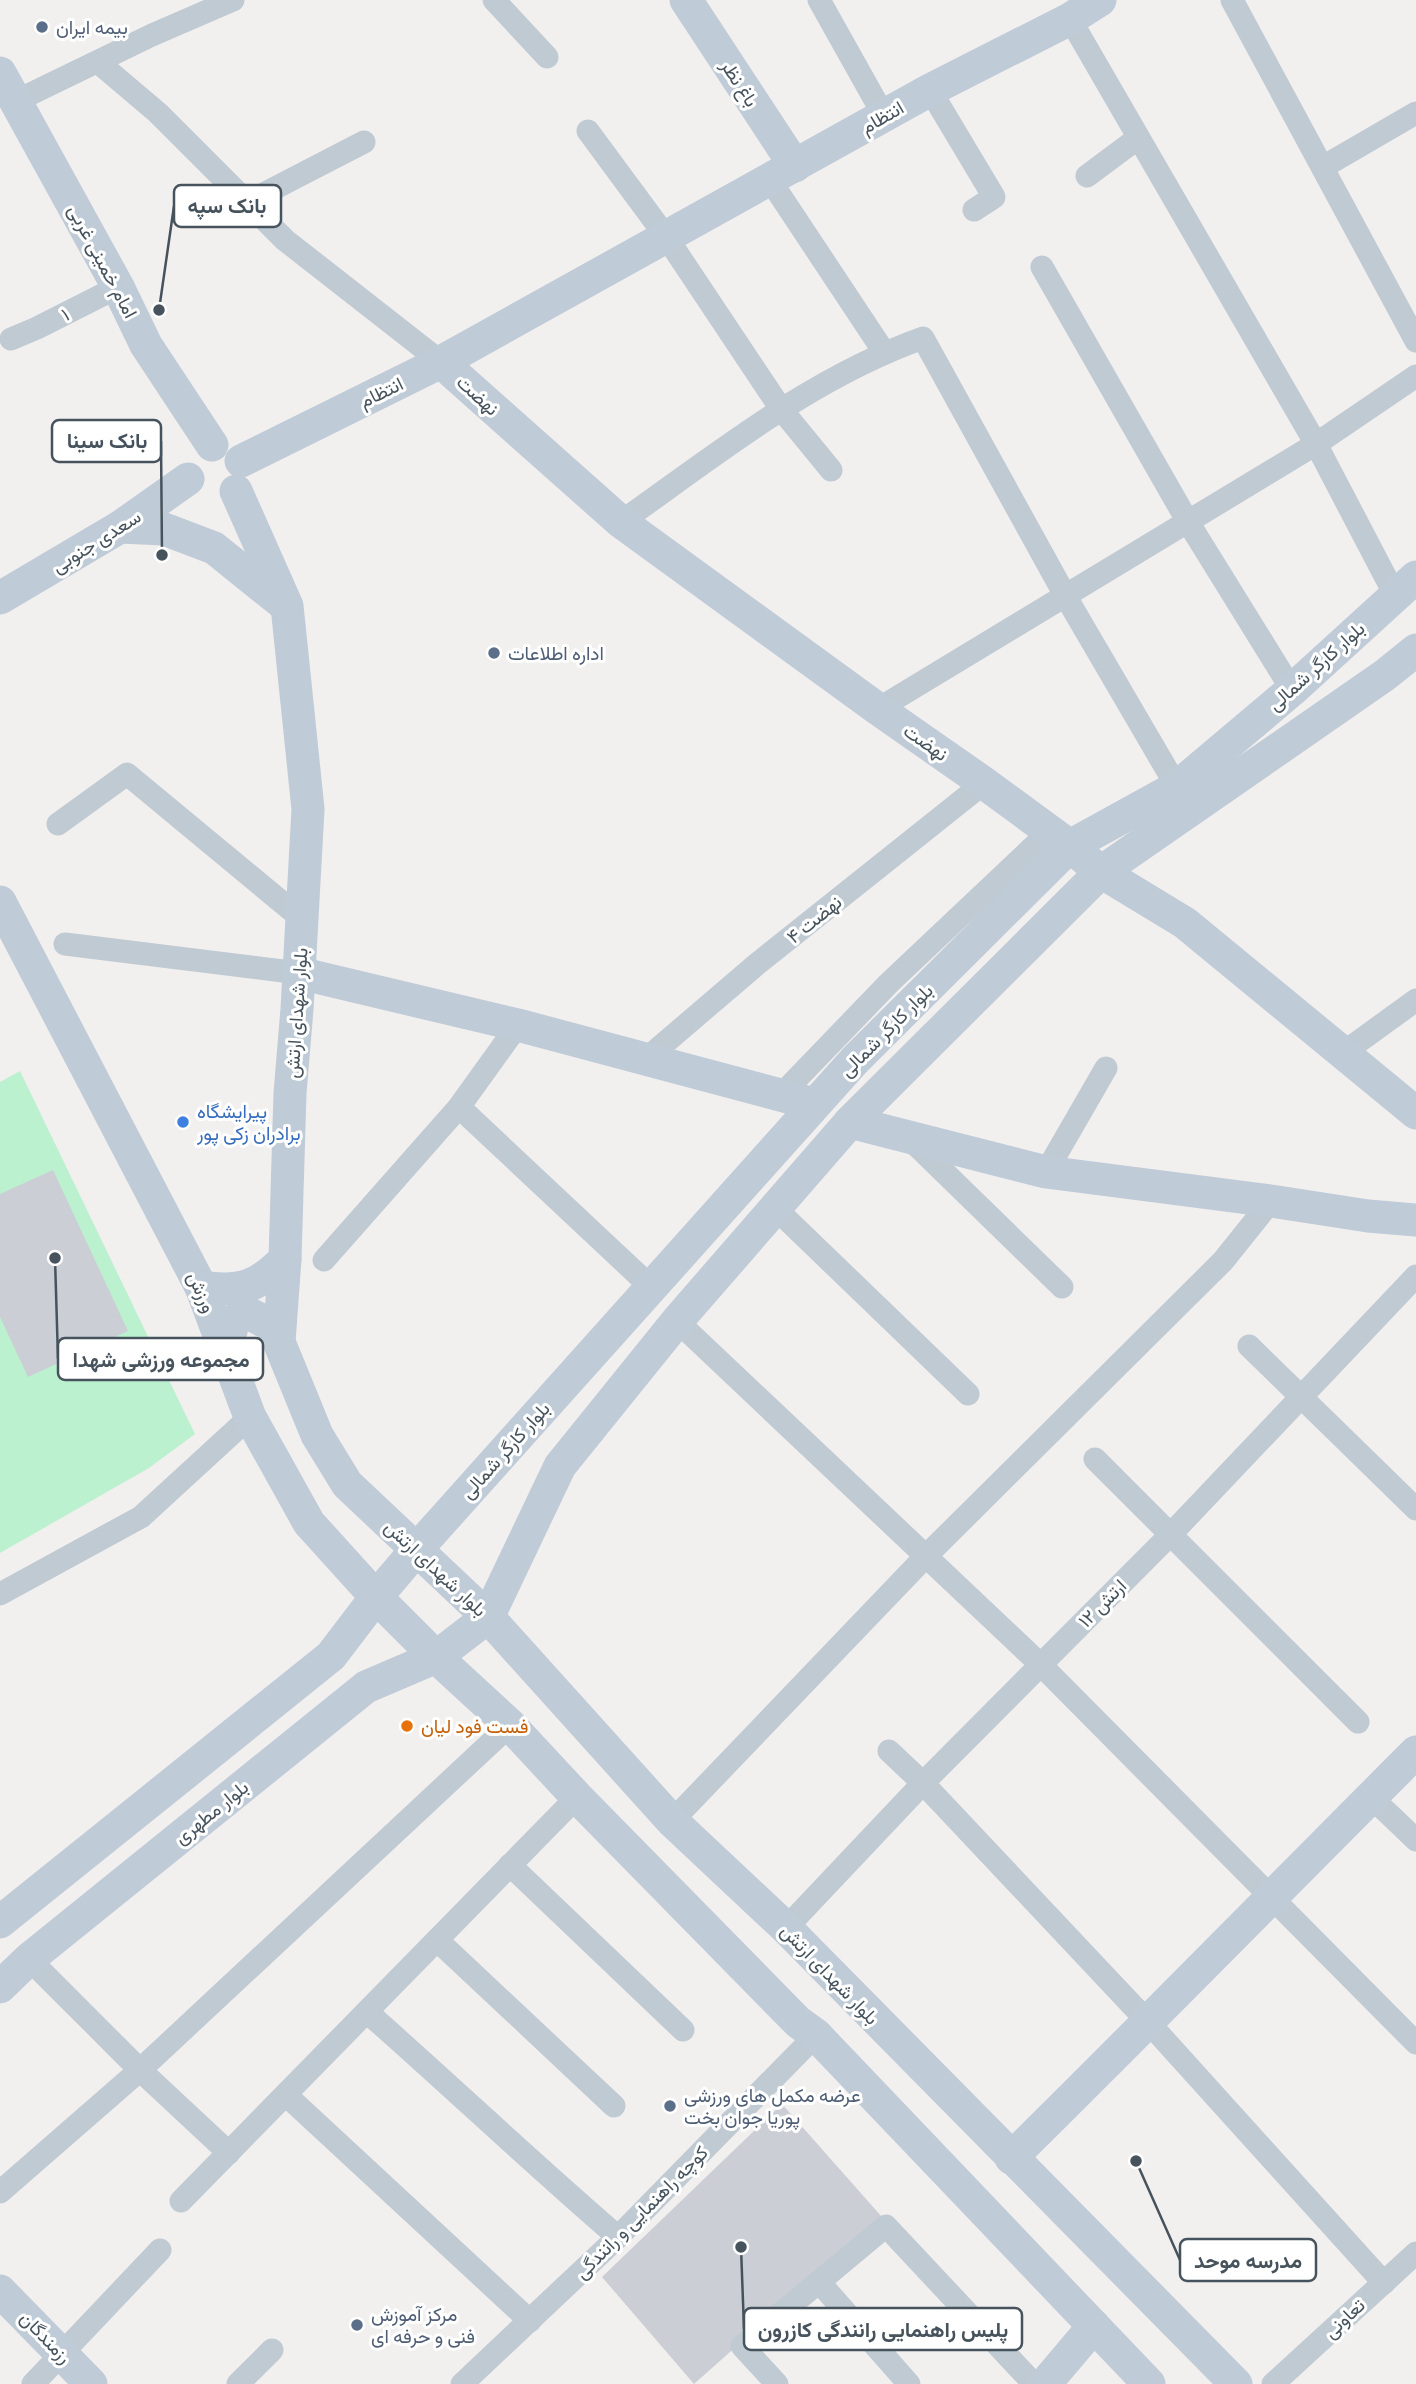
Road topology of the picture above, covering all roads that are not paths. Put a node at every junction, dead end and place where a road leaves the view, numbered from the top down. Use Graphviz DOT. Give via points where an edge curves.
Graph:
graph roads {
  1 [pos="233,0"];
  2 [pos="494,0"];
  3 [pos="686,0"];
  4 [pos="819,0"];
  5 [pos="1100,0"];
  6 [pos="1232,0"];
  7 [pos="1070,19"];
  8 [pos="547,57"];
  9 [pos="99,63"];
  10 [pos="8,87"];
  11 [pos="930,90"];
  12 [pos="1416,113"];
  13 [pos="884,116"];
  14 [pos="588,131"];
  15 [pos="1138,138"];
  16 [pos="364,142"];
  17 [pos="1323,167"];
  18 [pos="783,173"];
  19 [pos="1087,176"];
  20 [pos="247,202"];
  21 [pos="975,210"];
  22 [pos="667,238"];
  23 [pos="1042,267"];
  24 [pos="118,287"];
  25 [pos="11,339"];
  26 [pos="1416,341"];
  27 [pos="884,352"];
  28 [pos="441,362"];
  29 [pos="1416,376"];
  30 [pos="781,409"];
  31 [pos="1316,444"];
  32 [pos="212,445"];
  33 [pos="831,470"];
  34 [pos="239,476"];
  35 [pos="188,479"];
  36 [pos="621,522"];
  37 [pos="1188,522"];
  38 [pos="120,527"];
  39 [pos="1405,586"];
  40 [pos="1066,597"];
  41 [pos="0,598"];
  42 [pos="287,606"];
  43 [pos="1416,650"];
  44 [pos="1292,690"];
  45 [pos="878,709"];
  46 [pos="984,783"];
  47 [pos="1177,788"];
  48 [pos="58,824"];
  49 [pos="1060,838"];
  50 [pos="1101,872"];
  51 [pos="0,902"];
  52 [pos="302,919"];
  53 [pos="9,941"];
  54 [pos="65,944"];
  55 [pos="299,973"];
  56 [pos="1416,1000"];
  57 [pos="518,1025"];
  58 [pos="1343,1053"];
  59 [pos="646,1059"];
  60 [pos="1106,1068"];
  61 [pos="781,1095"];
  62 [pos="814,1104"];
  63 [pos="459,1107"];
  64 [pos="1416,1113"];
  65 [pos="850,1122"];
  66 [pos="906,1136"];
  67 [pos="1046,1172"];
  68 [pos="1270,1201"];
  69 [pos="775,1207"];
  70 [pos="1416,1220"];
  71 [pos="285,1259"];
  72 [pos="324,1260"];
  73 [pos="1416,1276"];
  74 [pos="201,1287"];
  75 [pos="651,1287"];
  76 [pos="1062,1287"];
  77 [pos="677,1321"];
  78 [pos="279,1342"];
  79 [pos="1249,1346"];
  80 [pos="226,1351"];
  81 [pos="968,1394"];
  82 [pos="1301,1395"];
  83 [pos="250,1417"];
  84 [pos="1095,1459"];
  85 [pos="1416,1509"];
  86 [pos="1171,1534"];
  87 [pos="416,1550"];
  88 [pos="926,1556"];
  89 [pos="0,1594"];
  90 [pos="376,1597"];
  91 [pos="488,1616"];
  92 [pos="436,1657"];
  93 [pos="1040,1664"];
  94 [pos="1358,1723"];
  95 [pos="510,1725"];
  96 [pos="889,1751"];
  97 [pos="1416,1752"];
  98 [pos="923,1783"];
  99 [pos="577,1797"];
  100 [pos="1371,1797"];
  101 [pos="672,1821"];
  102 [pos="1416,1840"];
  103 [pos="510,1865"];
  104 [pos="1272,1895"];
  105 [pos="0,1922"];
  106 [pos="786,1928"];
  107 [pos="437,1940"];
  108 [pos="29,1959"];
  109 [pos="0,1987"];
  110 [pos="367,2012"];
  111 [pos="1149,2023"];
  112 [pos="683,2031"];
  113 [pos="816,2035"];
  114 [pos="1416,2043"];
  115 [pos="139,2070"];
  116 [pos="286,2095"];
  117 [pos="614,2106"];
  118 [pos="229,2152"];
  119 [pos="1011,2158"];
  120 [pos="0,2192"];
  121 [pos="181,2202"];
  122 [pos="618,2236"];
  123 [pos="160,2250"];
  124 [pos="1416,2253"];
  125 [pos="819,2282"];
  126 [pos="1384,2283"];
  127 [pos="0,2291"];
  128 [pos="530,2320"];
  129 [pos="1094,2326"];
  130 [pos="272,2350"];
  131 [pos="62,2355"];
  132 [pos="33,2384"];
  133 [pos="91,2384"];
  134 [pos="238,2384"];
  135 [pos="462,2384"];
  136 [pos="777,2384"];
  137 [pos="909,2384"];
  138 [pos="1034,2384"];
  139 [pos="1045,2384"];
  140 [pos="1149,2384"];
  141 [pos="1236,2384"];
  142 [pos="1273,2384"];
  1 -- 9 [label="street"];
  2 -- 8 [label="street"];
  3 -- 18 [label="main road, باغ نظر"];
  4 -- 13 [label="street"];
  5 -- 7 [label="main road, انتظام"];
  6 -- 17 [label="street"];
  7 -- 11 [label="main road, انتظام"];
  7 -- 15 [label="street"];
  9 -- 10 [label="street"];
  9 -- 20 [label="street" via="159,113"];
  10 -- 24 [label="main road, امام خمینی غربی"];
  11 -- 13 [label="main road, انتظام"];
  11 -- 21 [label="street" via="994,197"];
  12 -- 17 [label="street"];
  13 -- 18 [label="main road, انتظام"];
  14 -- 22 [label="street"];
  15 -- 19 [label="street"];
  15 -- 31 [label="street"];
  16 -- 20 [label="street"];
  17 -- 26 [label="street"];
  18 -- 22 [label="main road, انتظام"];
  18 -- 27 [label="street"];
  20 -- 28 [label="street" via="285,240"];
  22 -- 28 [label="main road, انتظام"];
  22 -- 30 [label="street"];
  23 -- 37 [label="street"];
  24 -- 25 [label="street, ۱"];
  24 -- 32 [label="main road, امام خمینی غربی" via="145,345"];
  27 -- 30 [label="street"];
  27 -- 40 [label="street" via="923,338"];
  28 -- 34 [label="main road, انتظام"];
  28 -- 36 [label="main road, نهضت"];
  29 -- 31 [label="street"];
  30 -- 33 [label="street"];
  30 -- 36 [label="street"];
  31 -- 37 [label="street"];
  31 -- 39 [label="street"];
  32 -- 34 [label="main road" via="229,448"];
  32 -- 35 [label="main road" via="192,457"];
  34 -- 35 [label="main road" via="229,497 219,500 200,496"];
  34 -- 42 [label="main road, بلوار شهدای ارتش"];
  35 -- 38 [label="main road, سعدی جنوبی"];
  36 -- 45 [label="main road, نهضت"];
  37 -- 40 [label="street"];
  37 -- 44 [label="street"];
  38 -- 41 [label="main road, سعدی جنوبی"];
  38 -- 42 [label="main road" via="164,528 214,548"];
  39 -- 44 [label="main road, بلوار کارگر شمالی"];
  40 -- 45 [label="street"];
  40 -- 47 [label="street"];
  42 -- 52 [label="main road, بلوار شهدای ارتش" via="308,809"];
  43 -- 50 [label="main road, بلوار کارگر شمالی"];
  44 -- 47 [label="main road, بلوار کارگر شمالی"];
  45 -- 46 [label="main road, نهضت"];
  46 -- 49 [label="main road, نهضت"];
  46 -- 59 [label="street, نهضت ۴"];
  47 -- 49 [label="main road, بلوار کارگر شمالی"];
  48 -- 52 [label="street" via="127,774"];
  49 -- 50 [label="main road, نهضت"];
  49 -- 61 [label="street" via="890,983"];
  49 -- 62 [label="main road, بلوار کارگر شمالی"];
  50 -- 58 [label="main road, نهضت" via="1185,923"];
  50 -- 65 [label="main road, بلوار کارگر شمالی"];
  51 -- 53 [label="main road, ورزش"];
  52 -- 55 [label="main road, بلوار شهدای ارتش"];
  53 -- 74 [label="main road, ورزش"];
  54 -- 55 [label="street"];
  55 -- 57 [label="main road"];
  55 -- 71 [label="main road, بلوار شهدای ارتش" via="289,1093"];
  56 -- 58 [label="street"];
  57 -- 59 [label="main road"];
  57 -- 63 [label="street"];
  58 -- 64 [label="main road, نهضت"];
  59 -- 61 [label="main road"];
  60 -- 67 [label="street"];
  61 -- 62 [label="main road"];
  62 -- 75 [label="main road, بلوار کارگر شمالی"];
  63 -- 72 [label="street"];
  63 -- 75 [label="street"];
  65 -- 66 [label="main road"];
  65 -- 69 [label="main road, بلوار کارگر شمالی"];
  66 -- 67 [label="main road"];
  66 -- 76 [label="street"];
  67 -- 68 [label="main road"];
  68 -- 70 [label="main road"];
  68 -- 88 [label="street" via="1223,1261"];
  69 -- 77 [label="main road, بلوار کارگر شمالی"];
  69 -- 81 [label="street"];
  71 -- 74 [label="main road" via="269,1276 248,1287 225,1291"];
  71 -- 78 [label="main road, بلوار شهدای ارتش"];
  73 -- 82 [label="street, ارتش ۱۲"];
  74 -- 80 [label="main road, ورزش"];
  75 -- 87 [label="main road, بلوار کارگر شمالی"];
  77 -- 88 [label="street"];
  77 -- 91 [label="main road, بلوار کارگر شمالی" via="560,1466"];
  78 -- 80 [label="main road" via="269,1324 250,1314 233,1323"];
  78 -- 87 [label="main road, بلوار شهدای ارتش" via="317,1435 346,1484"];
  79 -- 82 [label="street"];
  80 -- 83 [label="main road, ورزش"];
  82 -- 85 [label="street"];
  82 -- 86 [label="street, ارتش ۱۲"];
  83 -- 89 [label="street" via="141,1517"];
  83 -- 90 [label="main road, ورزش" via="309,1523"];
  84 -- 86 [label="street"];
  86 -- 93 [label="street, ارتش ۱۲"];
  86 -- 94 [label="street"];
  87 -- 90 [label="main road, بلوار کارگر شمالی"];
  87 -- 91 [label="main road, بلوار شهدای ارتش"];
  88 -- 93 [label="street"];
  88 -- 101 [label="street"];
  90 -- 92 [label="main road, ورزش"];
  90 -- 105 [label="main road" via="331,1656"];
  91 -- 92 [label="main road, بلوار مطهری"];
  91 -- 101 [label="main road, بلوار شهدای ارتش"];
  92 -- 95 [label="main road"];
  92 -- 108 [label="main road, بلوار مطهری" via="366,1687"];
  93 -- 98 [label="street, ارتش ۱۲"];
  93 -- 104 [label="street"];
  95 -- 99 [label="main road"];
  95 -- 115 [label="street"];
  96 -- 98 [label="street"];
  97 -- 100 [label="main road"];
  98 -- 106 [label="street, ارتش ۱۲"];
  98 -- 111 [label="street"];
  99 -- 103 [label="street"];
  99 -- 113 [label="main road"];
  100 -- 102 [label="street"];
  100 -- 104 [label="main road"];
  101 -- 106 [label="main road, بلوار شهدای ارتش"];
  103 -- 107 [label="street"];
  103 -- 112 [label="street"];
  104 -- 111 [label="main road"];
  104 -- 114 [label="street"];
  106 -- 119 [label="main road, بلوار شهدای ارتش"];
  107 -- 110 [label="street"];
  107 -- 117 [label="street"];
  108 -- 109 [label="main road, بلوار مطهری"];
  108 -- 115 [label="street"];
  110 -- 116 [label="street"];
  110 -- 122 [label="street"];
  111 -- 119 [label="main road"];
  111 -- 126 [label="street"];
  113 -- 122 [label="street, کوچه راهنمایی و رانندگی"];
  113 -- 129 [label="main road"];
  115 -- 118 [label="street"];
  115 -- 120 [label="street"];
  116 -- 118 [label="street"];
  116 -- 128 [label="street"];
  118 -- 121 [label="street"];
  119 -- 141 [label="main road, بلوار شهدای ارتش"];
  122 -- 128 [label="street, کوچه راهنمایی و رانندگی"];
  123 -- 131 [label="street"];
  124 -- 126 [label="street, تعاونی"];
  125 -- 136 [label="street" via="742,2346"];
  125 -- 137 [label="street"];
  125 -- 138 [label="street" via="886,2226"];
  126 -- 142 [label="street, تعاونی"];
  127 -- 131 [label="main road, رزمندگان"];
  128 -- 135 [label="street, کوچه راهنمایی و رانندگی"];
  129 -- 139 [label="main road"];
  129 -- 140 [label="main road"];
  130 -- 134 [label="street"];
  131 -- 132 [label="street"];
  131 -- 133 [label="main road, رزمندگان"];
}
